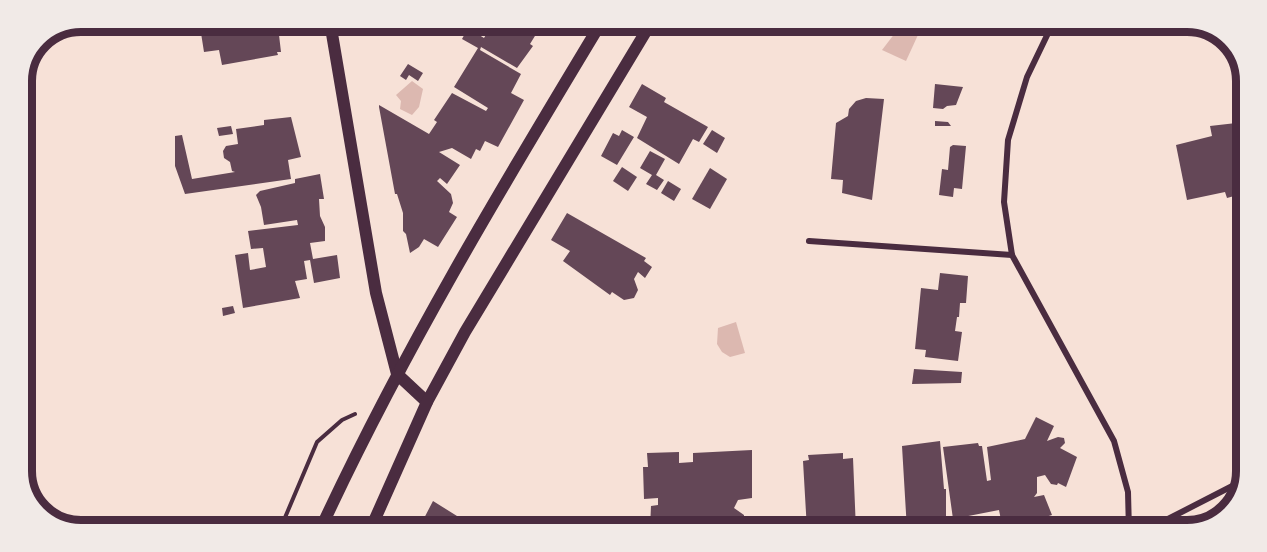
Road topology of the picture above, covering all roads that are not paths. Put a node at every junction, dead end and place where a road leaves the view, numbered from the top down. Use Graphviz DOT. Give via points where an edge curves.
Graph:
graph roads {
  1 [pos="332,32"];
  2 [pos="597,32"];
  3 [pos="646,32"];
  4 [pos="1049,32"];
  5 [pos="809,241"];
  6 [pos="1012,255"];
  7 [pos="398,374"];
  8 [pos="427,402"];
  9 [pos="1234,485"];
  10 [pos="325,520"];
  11 [pos="375,520"];
  12 [pos="1129,520"];
  13 [pos="1166,520"];
  1 -- 7 [label="main road" via="376,293"];
  2 -- 7 [label="main road" via="501,189"];
  3 -- 8 [label="main road"];
  4 -- 6 [label="street" via="1027,77 1008,140 1004,202"];
  5 -- 6 [label="street"];
  6 -- 12 [label="street" via="1114,441 1128,492"];
  7 -- 8 [label="main road"];
  7 -- 10 [label="main road"];
  8 -- 11 [label="main road"];
  9 -- 13 [label="street"];
}
